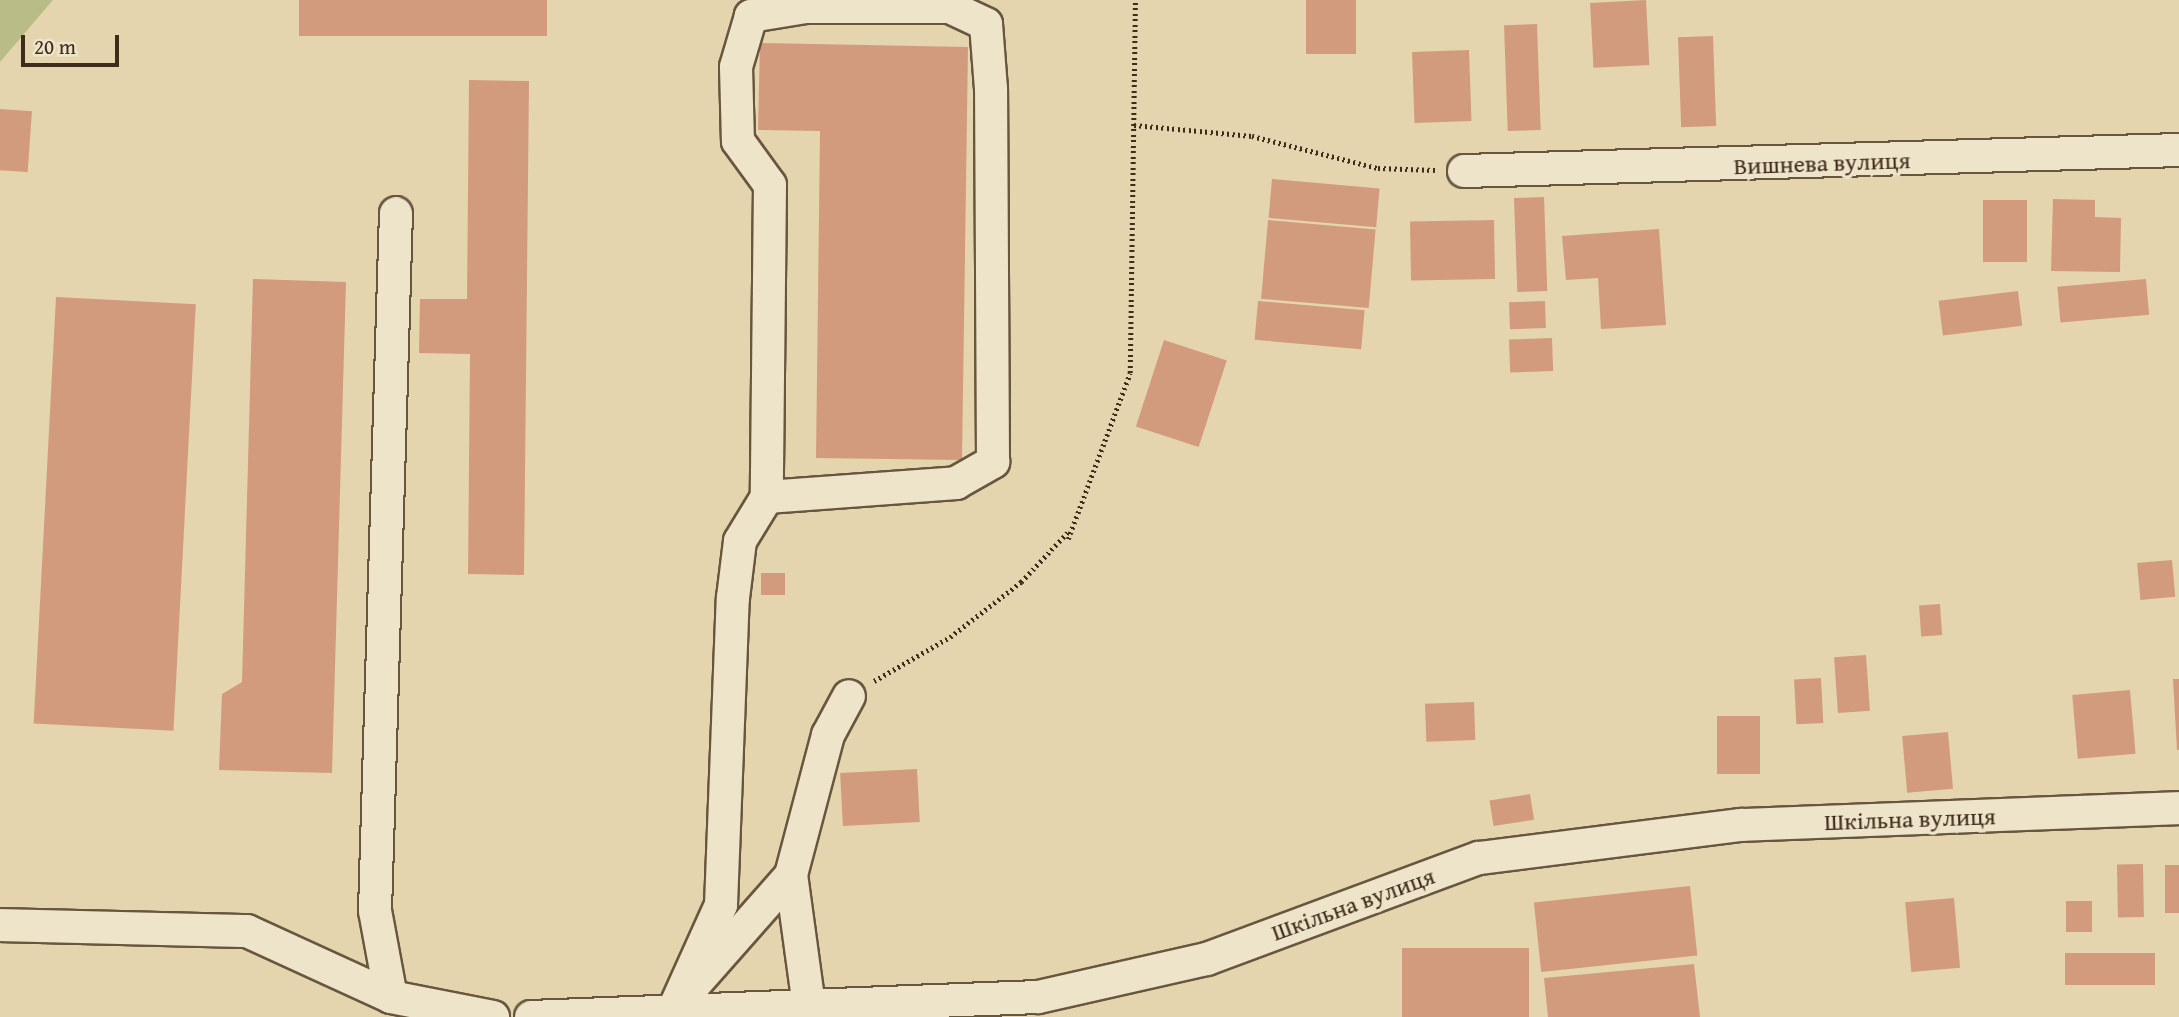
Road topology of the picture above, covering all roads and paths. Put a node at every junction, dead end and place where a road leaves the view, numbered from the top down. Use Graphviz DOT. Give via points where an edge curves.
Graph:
graph roads {
  1 [pos="1135,0"];
  2 [pos="1134,125"];
  3 [pos="2179,150"];
  4 [pos="1464,171"];
  5 [pos="396,213"];
  6 [pos="767,498"];
  7 [pos="1071,530"];
  8 [pos="1068,539"];
  9 [pos="849,696"];
  10 [pos="2179,808"];
  11 [pos="791,875"];
  12 [pos="0,925"];
  13 [pos="391,997"];
  14 [pos="808,1006"];
  15 [pos="674,1009"];
  16 [pos="493,1017"];
  17 [pos="531,1017"];
  1 -- 2 [label="path"];
  2 -- 4 [label="path" via="1252,136 1378,168"];
  2 -- 7 [label="path" via="1130,373"];
  3 -- 4 [label="street, Вишнева вулиця"];
  5 -- 13 [label="street" via="374,911"];
  6 -- 6 [label="street" via="956,483 993,462 991,89 986,24 950,6 806,8 751,16 736,67 738,141 770,185"];
  6 -- 15 [label="street" via="740,541 733,598 721,905"];
  7 -- 8 [label="path"];
  7 -- 9 [label="path" via="1021,582 950,637"];
  9 -- 11 [label="street" via="828,736"];
  10 -- 14 [label="street, Шкільна вулиця" via="1741,825 1479,858 1207,959 1051,994"];
  11 -- 14 [label="street"];
  11 -- 15 [label="street"];
  12 -- 13 [label="street" via="247,931"];
  13 -- 16 [label="street"];
  14 -- 15 [label="street, Шкільна вулиця"];
  15 -- 17 [label="street, Шкільна вулиця"];
}
